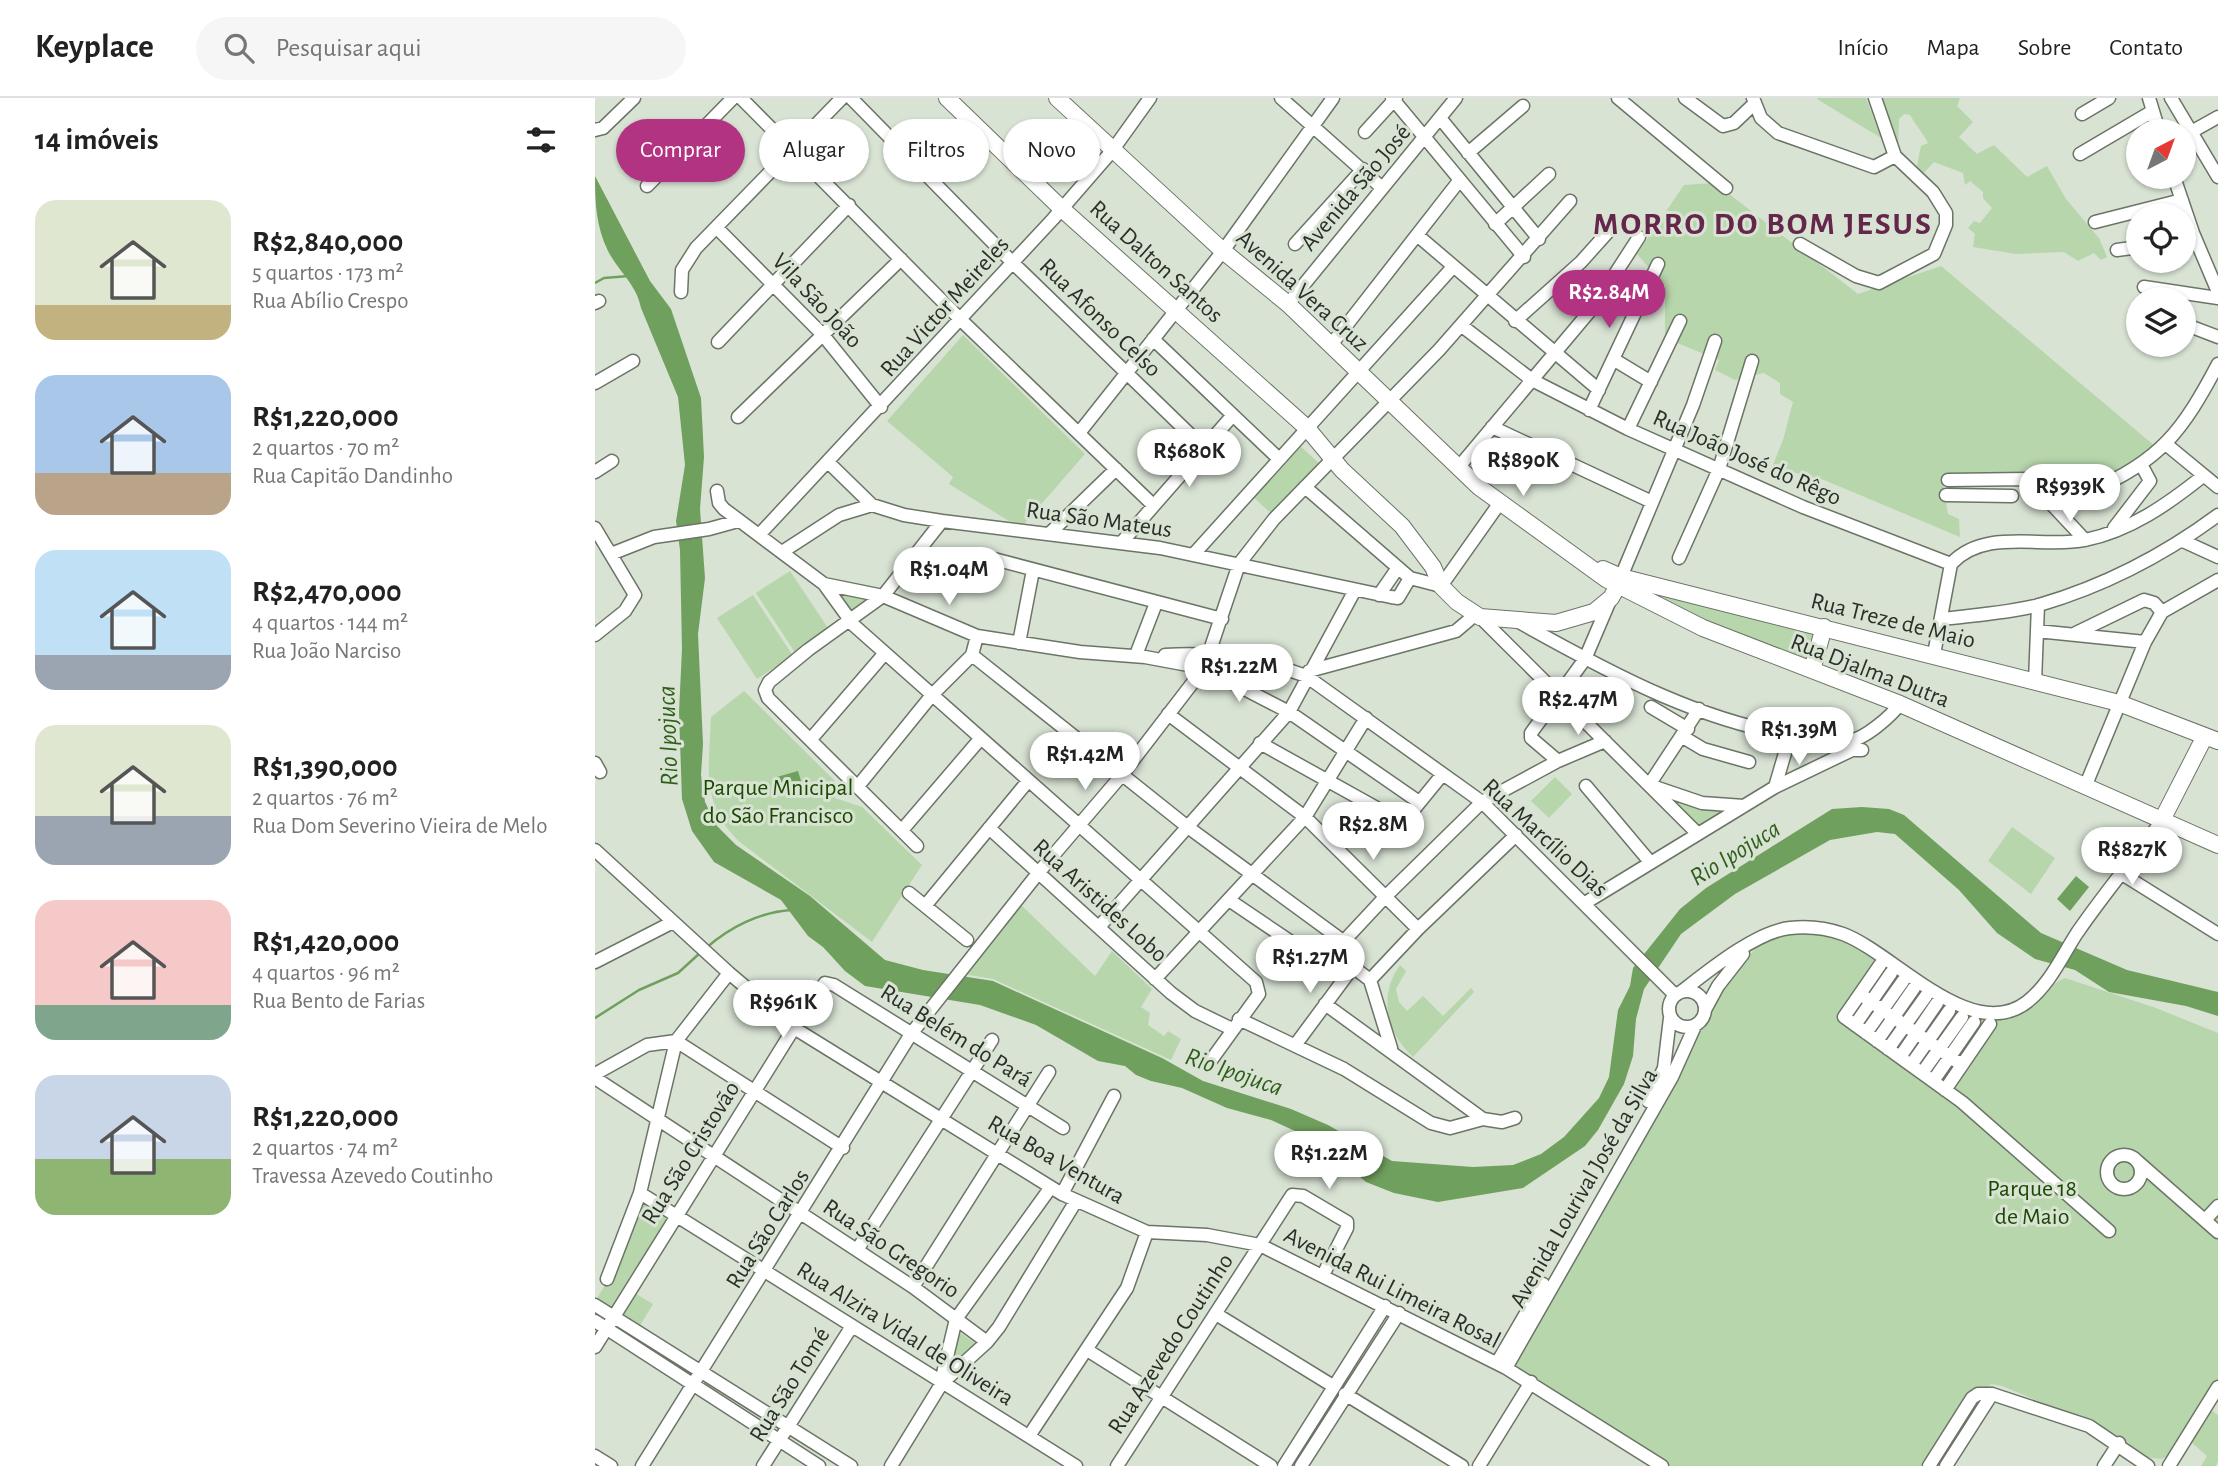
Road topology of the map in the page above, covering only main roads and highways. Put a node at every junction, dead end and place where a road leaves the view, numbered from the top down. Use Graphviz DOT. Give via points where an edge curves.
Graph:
graph roads {
  1 [pos="947,98"];
  2 [pos="1057,98"];
  3 [pos="1499,504"];
  4 [pos="1616,587"];
  5 [pos="1671,589"];
  6 [pos="1665,610"];
  7 [pos="1825,627"];
  8 [pos="1812,670"];
  9 [pos="2211,739"];
  10 [pos="2161,822"];
  11 [pos="2218,845"];
  1 -- 4 [label="main road, Rua Dalton Santos" via="1062,209 1307,428 1332,459 1402,526 1433,567 1441,586 1478,616 1556,623 1580,618 1594,612"];
  2 -- 3 [label="main road, Avenida Vera Cruz" via="1223,251 1288,304"];
  3 -- 4 [label="main road, Rua Treze de Maio"];
  4 -- 5 [label="main road, Rua Treze de Maio"];
  4 -- 6 [label="main road, Rua Djalma Dutra"];
  5 -- 6 [label="main road" via="1663,596"];
  5 -- 7 [label="main road, Rua Treze de Maio"];
  6 -- 8 [label="main road, Rua Djalma Dutra"];
  7 -- 8 [label="main road"];
  7 -- 9 [label="main road, Rua Treze de Maio" via="2119,703"];
  8 -- 10 [label="main road, Rua Djalma Dutra" via="1900,704"];
  9 -- 10 [label="main road"];
  10 -- 11 [label="main road, Rua Djalma Dutra"];
}
